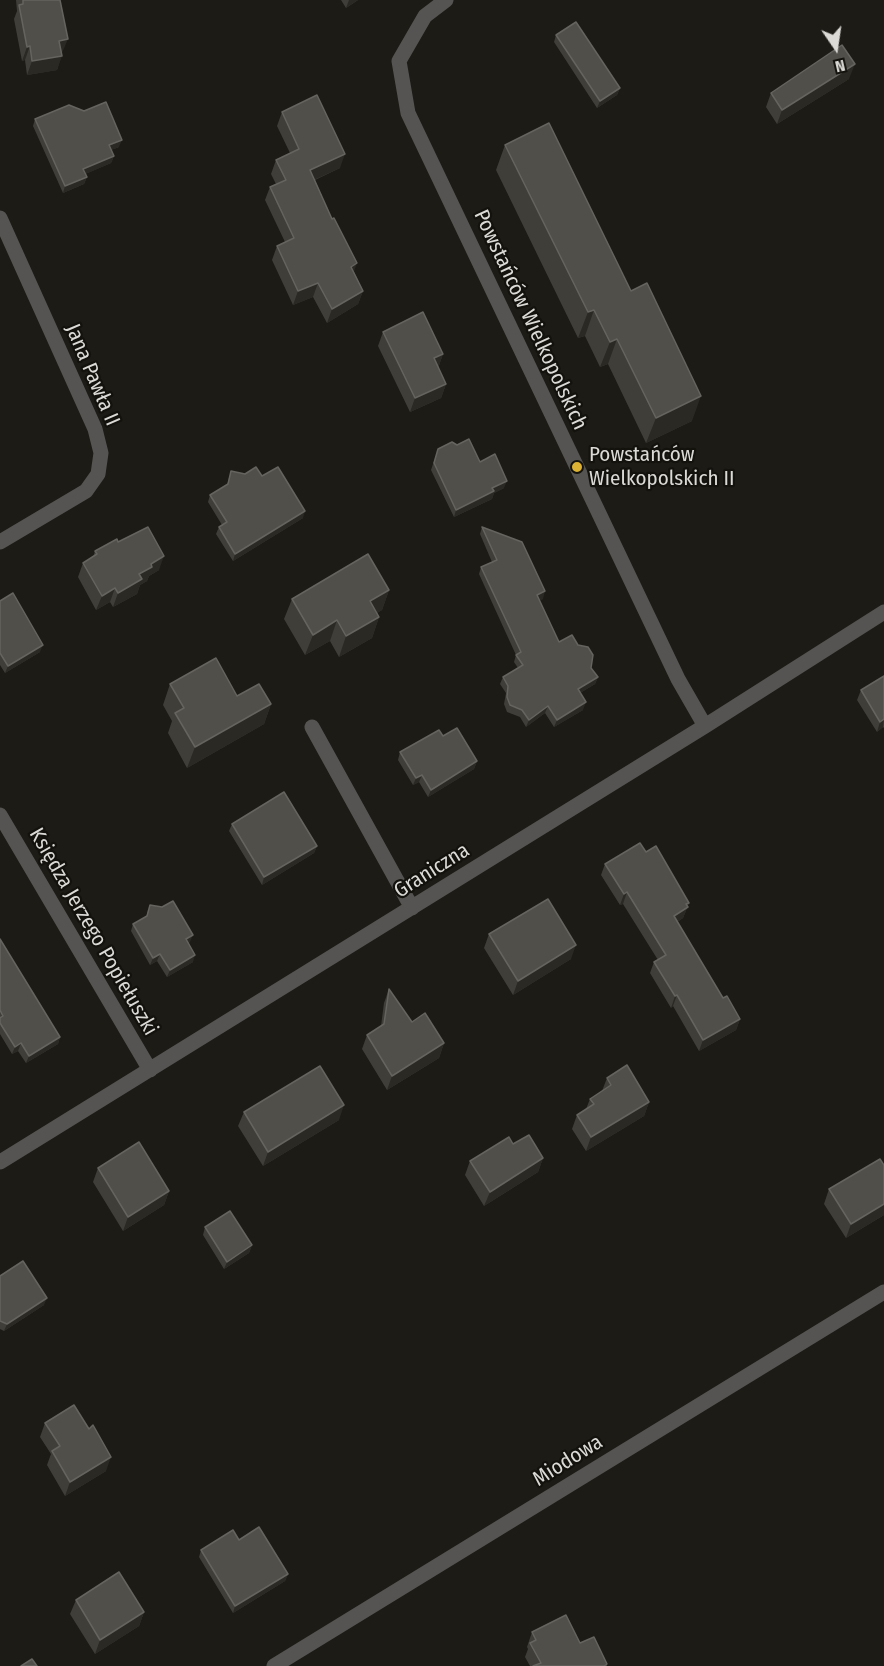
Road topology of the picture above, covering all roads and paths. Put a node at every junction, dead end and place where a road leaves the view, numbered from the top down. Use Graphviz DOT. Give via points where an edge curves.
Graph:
graph roads {
  1 [pos="446,0"];
  2 [pos="0,218"];
  3 [pos="0,542"];
  4 [pos="884,612"];
  5 [pos="705,726"];
  6 [pos="312,727"];
  7 [pos="0,815"];
  8 [pos="412,908"];
  9 [pos="150,1070"];
  10 [pos="0,1162"];
  11 [pos="884,1292"];
  12 [pos="274,1666"];
  1 -- 5 [label="street, Powstańców Wielkopolskich" via="425,16 399,61 408,113 678,679"];
  2 -- 3 [label="street, Jana Pawła II" via="94,429 101,453 98,474 86,491"];
  4 -- 5 [label="street, Graniczna"];
  5 -- 8 [label="street, Graniczna"];
  6 -- 8 [label="street"];
  7 -- 9 [label="street, Księdza Jerzego Popiełuszki"];
  8 -- 9 [label="street, Graniczna"];
  9 -- 10 [label="street, Graniczna"];
  11 -- 12 [label="street, Miodowa"];
}
